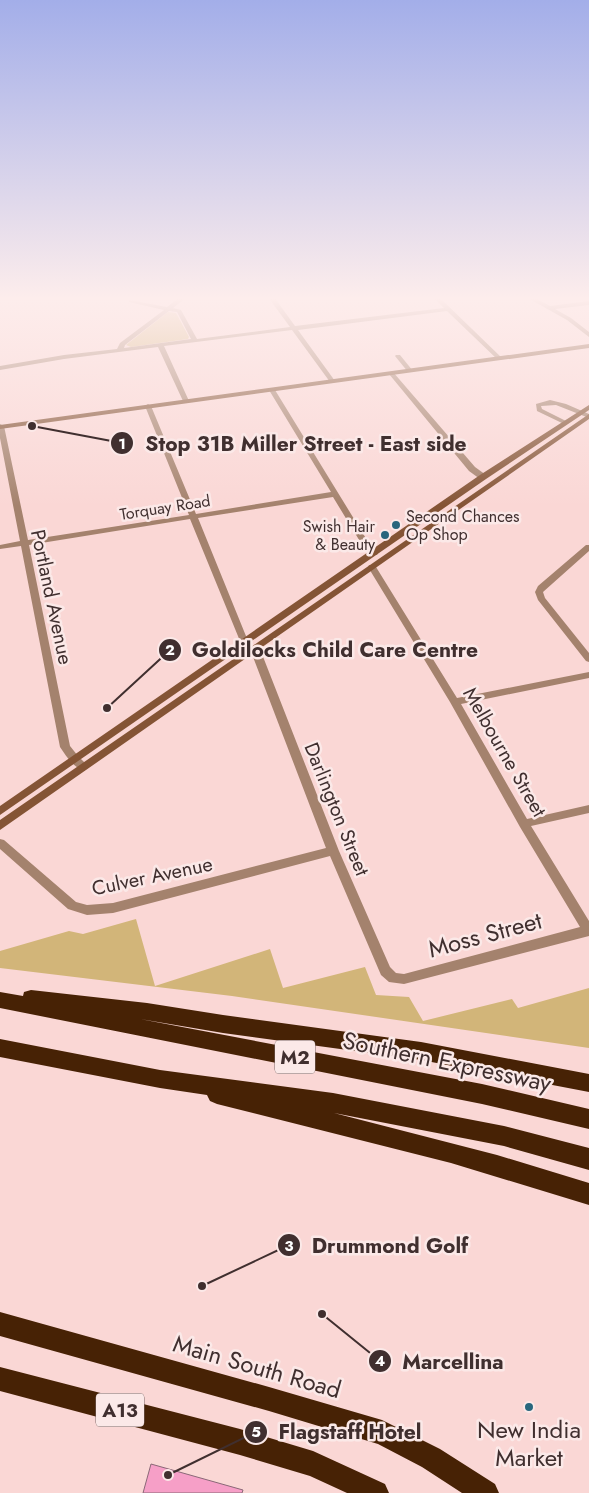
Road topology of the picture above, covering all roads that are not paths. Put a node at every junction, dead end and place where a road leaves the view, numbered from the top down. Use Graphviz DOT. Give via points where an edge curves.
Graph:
graph roads {
  1 [pos="170,367"];
  2 [pos="321,367"];
  3 [pos="407,367"];
  4 [pos="440,367"];
  5 [pos="410,371"];
  6 [pos="391,373"];
  7 [pos="332,381"];
  8 [pos="272,390"];
  9 [pos="186,401"];
  10 [pos="148,406"];
  11 [pos="589,407"];
  12 [pos="579,412"];
  13 [pos="589,416"];
  14 [pos="564,422"];
  15 [pos="0,427"];
  16 [pos="483,476"];
  17 [pos="494,481"];
  18 [pos="335,494"];
  19 [pos="193,516"];
  20 [pos="23,544"];
  21 [pos="0,547"];
  22 [pos="589,547"];
  23 [pos="374,553"];
  24 [pos="367,564"];
  25 [pos="244,641"];
  26 [pos="255,648"];
  27 [pos="589,659"];
  28 [pos="589,675"];
  29 [pos="455,702"];
  30 [pos="74,759"];
  31 [pos="84,767"];
  32 [pos="589,809"];
  33 [pos="0,811"];
  34 [pos="524,824"];
  35 [pos="0,826"];
  36 [pos="0,843"];
  37 [pos="333,851"];
  38 [pos="589,931"];
  39 [pos="393,978"];
  40 [pos="0,994"];
  41 [pos="0,1000"];
  42 [pos="0,1048"];
  43 [pos="160,1079"];
  44 [pos="589,1083"];
  45 [pos="589,1119"];
  46 [pos="589,1159"];
  47 [pos="589,1194"];
  48 [pos="0,1324"];
  49 [pos="0,1379"];
  50 [pos="376,1493"];
  51 [pos="486,1493"];
  1 -- 9 [label="street"];
  2 -- 7 [label="street"];
  3 -- 5 [label="street"];
  4 -- 5 [label="main road"];
  5 -- 6 [label="main road"];
  6 -- 7 [label="main road"];
  6 -- 16 [label="street" via="472,469"];
  7 -- 8 [label="main road"];
  8 -- 9 [label="main road"];
  8 -- 18 [label="street"];
  9 -- 10 [label="main road"];
  10 -- 15 [label="main road"];
  10 -- 19 [label="street"];
  11 -- 12 [label="main road"];
  12 -- 13 [label="street"];
  12 -- 14 [label="main road"];
  12 -- 14 [label="street" via="552,402 538,405 539,410"];
  13 -- 17 [label="main road"];
  14 -- 16 [label="main road"];
  15 -- 20 [label="street, Portland Avenue"];
  16 -- 17 [label="main road"];
  16 -- 23 [label="main road"];
  17 -- 24 [label="main road"];
  18 -- 19 [label="street, Torquay Road"];
  18 -- 23 [label="street"];
  19 -- 20 [label="street, Torquay Road"];
  19 -- 25 [label="street"];
  20 -- 21 [label="street, Torquay Road"];
  20 -- 30 [label="street, Portland Avenue" via="65,747"];
  22 -- 27 [label="street" via="539,592"];
  23 -- 24 [label="main road"];
  24 -- 25 [label="main road"];
  24 -- 26 [label="main road"];
  24 -- 29 [label="street, Melbourne Street"];
  25 -- 26 [label="main road"];
  25 -- 30 [label="main road"];
  26 -- 31 [label="main road"];
  26 -- 37 [label="street, Darlington Street"];
  28 -- 29 [label="street"];
  29 -- 34 [label="street, Melbourne Street"];
  30 -- 31 [label="street, Portland Avenue"];
  30 -- 33 [label="main road"];
  31 -- 35 [label="main road"];
  32 -- 34 [label="street"];
  34 -- 38 [label="street, Melbourne Street"];
  36 -- 37 [label="street, Culver Avenue" via="72,906 87,910 113,908"];
  37 -- 39 [label="street, Darlington Street" via="385,971"];
  38 -- 39 [label="street, Moss Street" via="404,978"];
  40 -- 44 [label="highway" via="147,1011 422,1051"];
  41 -- 45 [label="highway, Southern Expressway / M2" via="482,1094"];
  42 -- 43 [label="highway, M2"];
  43 -- 46 [label="highway, M2" via="343,1104 504,1136"];
  43 -- 47 [label="highway, M2" via="479,1159"];
  48 -- 51 [label="highway, Main South Road / A13" via="382,1433 431,1458"];
  49 -- 50 [label="highway, A13" via="313,1464"];
}
